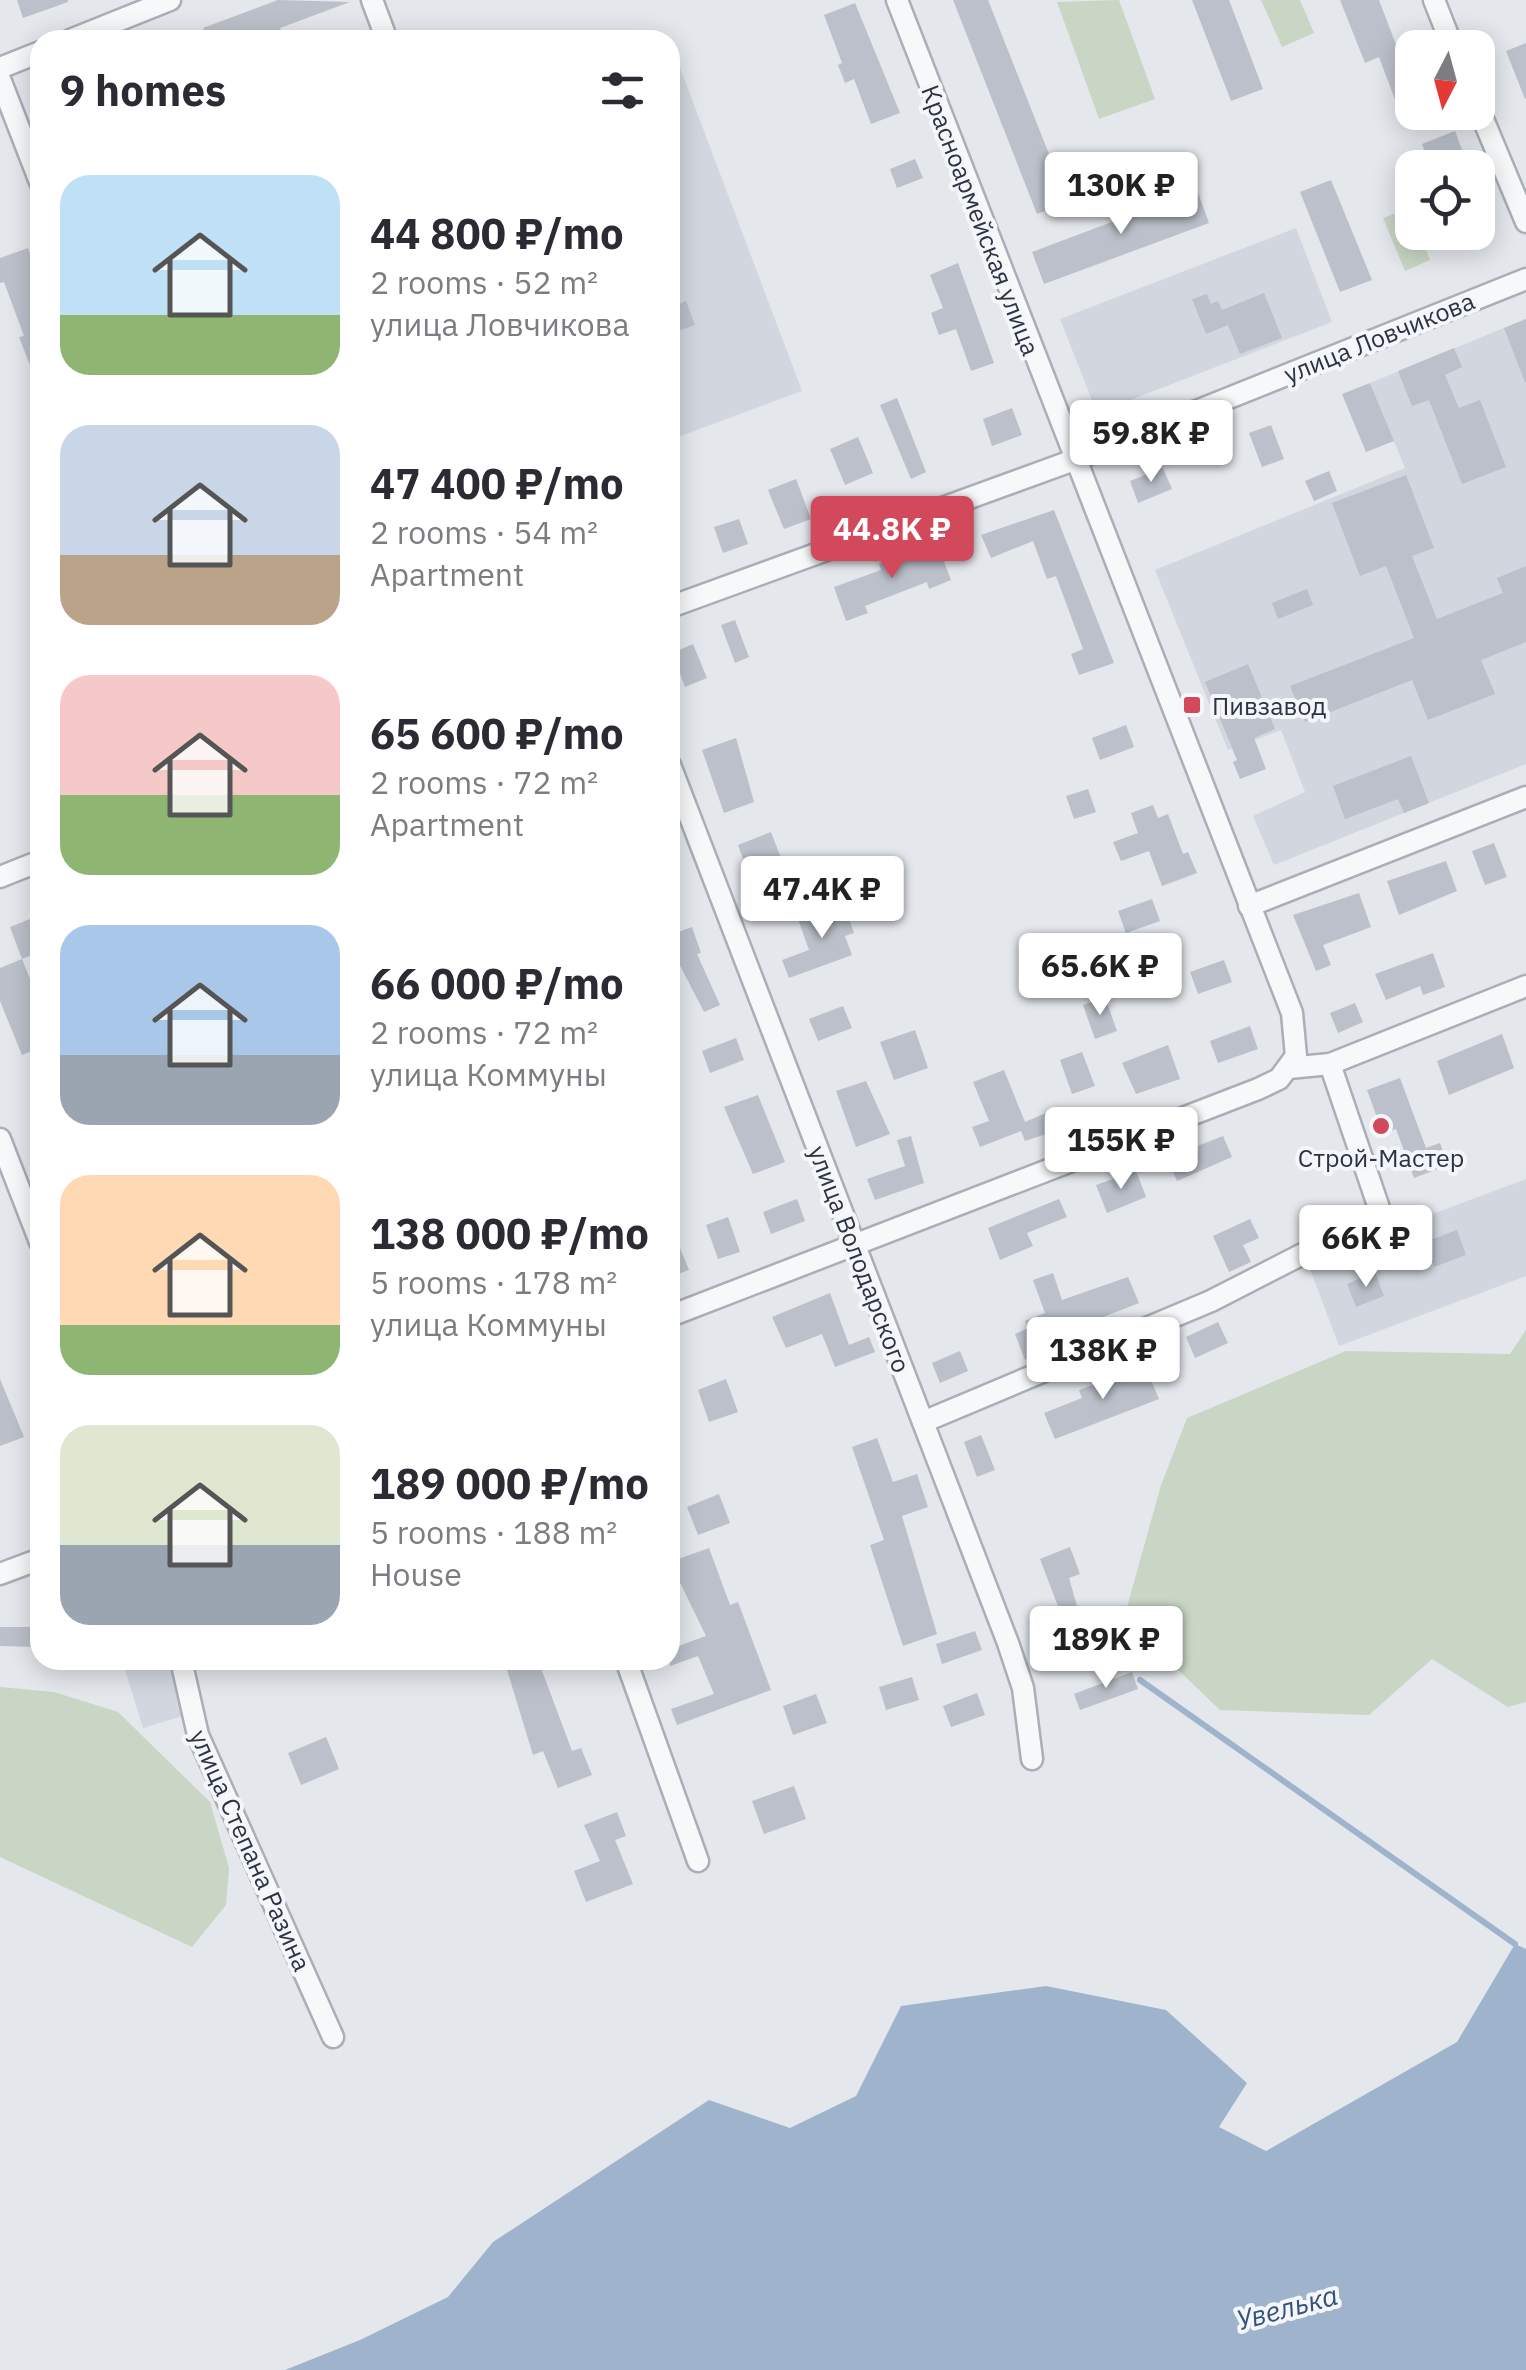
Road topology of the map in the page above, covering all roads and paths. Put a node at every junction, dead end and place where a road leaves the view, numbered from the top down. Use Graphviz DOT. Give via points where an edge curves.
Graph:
graph roads {
  1 [pos="170,0"];
  2 [pos="372,0"];
  3 [pos="896,0"];
  4 [pos="1434,0"];
  5 [pos="95,30"];
  6 [pos="383,30"];
  7 [pos="1446,30"];
  8 [pos="30,56"];
  9 [pos="0,68"];
  10 [pos="0,79"];
  11 [pos="1488,130"];
  12 [pos="30,156"];
  13 [pos="1526,222"];
  14 [pos="1526,279"];
  15 [pos="1074,460"];
  16 [pos="680,603"];
  17 [pos="680,791"];
  18 [pos="1526,797"];
  19 [pos="30,866"];
  20 [pos="0,877"];
  21 [pos="1249,906"];
  22 [pos="1526,986"];
  23 [pos="1292,1062"];
  24 [pos="1330,1064"];
  25 [pos="0,1138"];
  26 [pos="30,1216"];
  27 [pos="855,1246"];
  28 [pos="680,1312"];
  29 [pos="924,1422"];
  30 [pos="30,1564"];
  31 [pos="0,1574"];
  32 [pos="182,1670"];
  33 [pos="630,1670"];
  34 [pos="1032,1759"];
  35 [pos="698,1861"];
  36 [pos="334,2037"];
  1 -- 5 [label="street"];
  2 -- 6 [label="street"];
  3 -- 15 [label="street, Красноармейская улица"];
  4 -- 7 [label="street"];
  8 -- 9 [label="street"];
  10 -- 12 [label="street"];
  11 -- 13 [label="street"];
  14 -- 15 [label="street, улица Ловчикова"];
  15 -- 16 [label="street, улица Ловчикова"];
  15 -- 21 [label="street, Красноармейская улица"];
  17 -- 27 [label="street, улица Володарского"];
  18 -- 21 [label="street"];
  19 -- 20 [label="street"];
  21 -- 23 [label="street, Красноармейская улица" via="1292,1014"];
  22 -- 24 [label="street"];
  23 -- 24 [label="street"];
  23 -- 27 [label="street" via="1258,1089"];
  24 -- 29 [label="street" via="1381,1214 1212,1301"];
  25 -- 26 [label="street"];
  27 -- 28 [label="street"];
  27 -- 29 [label="street, улица Володарского"];
  29 -- 34 [label="street, улица Володарского" via="1024,1688"];
  30 -- 31 [label="street"];
  32 -- 36 [label="street, улица Степана Разина" via="198,1735"];
  33 -- 35 [label="street"];
}
